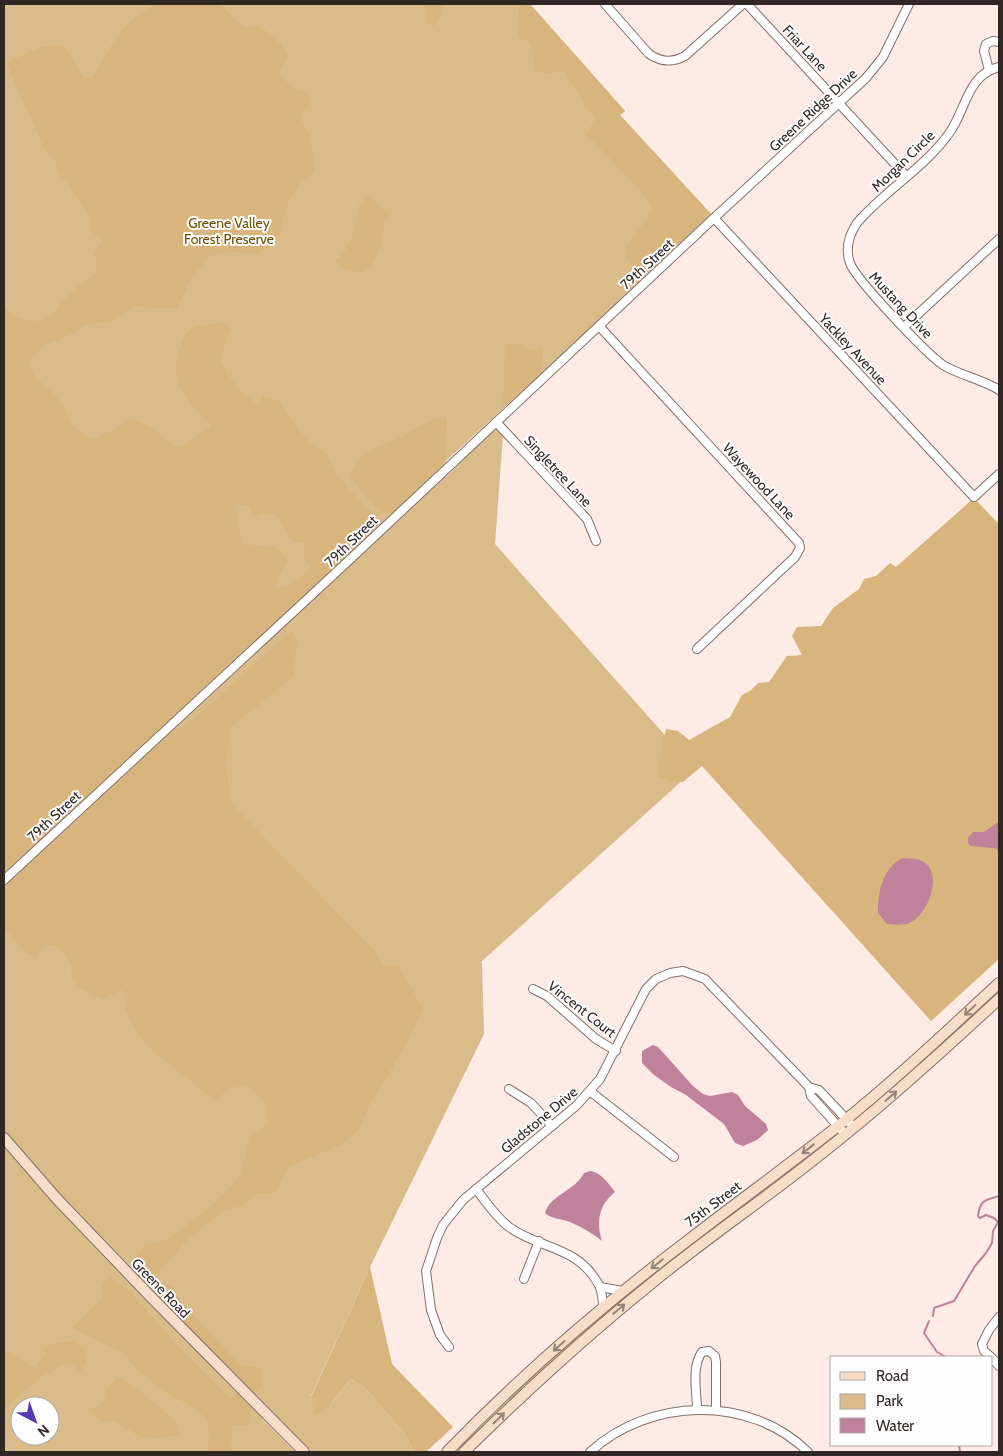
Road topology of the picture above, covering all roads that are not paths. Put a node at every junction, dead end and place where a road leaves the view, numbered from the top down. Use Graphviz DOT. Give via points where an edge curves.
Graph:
graph roads {
  1 [pos="606,4"];
  2 [pos="743,4"];
  3 [pos="747,4"];
  4 [pos="909,4"];
  5 [pos="999,42"];
  6 [pos="999,67"];
  7 [pos="989,70"];
  8 [pos="839,103"];
  9 [pos="906,176"];
  10 [pos="875,205"];
  11 [pos="714,218"];
  12 [pos="999,239"];
  13 [pos="598,326"];
  14 [pos="904,326"];
  15 [pos="999,390"];
  16 [pos="496,422"];
  17 [pos="999,474"];
  18 [pos="596,541"];
  19 [pos="697,649"];
  20 [pos="4,880"];
  21 [pos="999,983"];
  22 [pos="533,989"];
  23 [pos="999,999"];
  24 [pos="616,1050"];
  25 [pos="509,1089"];
  26 [pos="591,1092"];
  27 [pos="842,1122"];
  28 [pos="552,1126"];
  29 [pos="854,1128"];
  30 [pos="845,1134"];
  31 [pos="4,1138"];
  32 [pos="674,1157"];
  33 [pos="476,1189"];
  34 [pos="539,1241"];
  35 [pos="524,1279"];
  36 [pos="600,1287"];
  37 [pos="623,1292"];
  38 [pos="604,1307"];
  39 [pos="999,1317"];
  40 [pos="449,1347"];
  41 [pos="989,1356"];
  42 [pos="697,1410"];
  43 [pos="716,1410"];
  44 [pos="304,1452"];
  45 [pos="447,1452"];
  46 [pos="464,1452"];
  47 [pos="590,1452"];
  48 [pos="808,1452"];
  1 -- 2 [label="street" via="649,54 669,61 685,56"];
  3 -- 8 [label="street, Friar Lane"];
  4 -- 8 [label="street, Greene Ridge Drive" via="883,57"];
  5 -- 7 [label="street" via="986,44 984,52"];
  6 -- 7 [label="street, Morgan Circle"];
  7 -- 9 [label="street, Morgan Circle" via="973,85 958,119 942,142"];
  8 -- 9 [label="street, Friar Lane"];
  8 -- 11 [label="street, Greene Ridge Drive"];
  9 -- 10 [label="street, Morgan Circle"];
  10 -- 14 [label="street, Mustang Drive" via="853,228 848,242 848,257 859,278"];
  11 -- 13 [label="street, 79th Street"];
  11 -- 17 [label="street, Yackley Avenue" via="974,497"];
  12 -- 14 [label="street"];
  13 -- 16 [label="street, 79th Street"];
  13 -- 19 [label="street, Wayewood Lane" via="799,543 800,548 794,557"];
  14 -- 15 [label="street, Mustang Drive" via="945,366"];
  16 -- 18 [label="street, Singletree Lane" via="587,520"];
  16 -- 20 [label="street, 79th Street"];
  21 -- 27 [label="main road, 75th Street, one-way"];
  22 -- 24 [label="street, Vincent Court" via="548,996 596,1040"];
  29 -- 23 [label="main road, 75th Street, one-way"];
  24 -- 26 [label="street, Gladstone Drive"];
  24 -- 27 [label="street, Gladstone Drive" via="646,989 662,976 683,971 705,979 809,1087 819,1090"];
  25 -- 28 [label="street" via="531,1103"];
  26 -- 28 [label="street, Gladstone Drive"];
  26 -- 32 [label="street"];
  27 -- 29 [label="street, Gladstone Drive"];
  27 -- 30 [label="street, Gladstone Drive"];
  27 -- 37 [label="main road, 75th Street, one-way"];
  28 -- 33 [label="street, Gladstone Drive"];
  29 -- 30 [label="main road, 75th Street"];
  46 -- 30 [label="main road, 75th Street, one-way" via="621,1308"];
  31 -- 44 [label="main road, Greene Road" via="149,1295"];
  33 -- 34 [label="street" via="499,1218"];
  33 -- 40 [label="street, Gladstone Drive" via="443,1224 426,1271 431,1310 440,1335"];
  34 -- 35 [label="street"];
  34 -- 36 [label="street" via="579,1261"];
  36 -- 37 [label="street"];
  36 -- 38 [label="street"];
  37 -- 38 [label="main road, 75th Street"];
  38 -- 45 [label="main road, 75th Street, one-way"];
  39 -- 41 [label="street" via="982,1344"];
  42 -- 43 [label="street"];
  42 -- 43 [label="street" via="696,1367 702,1352 709,1352 715,1356 716,1362"];
  42 -- 47 [label="street" via="671,1412 640,1420 616,1432"];
  43 -- 48 [label="street" via="763,1422"];
}
